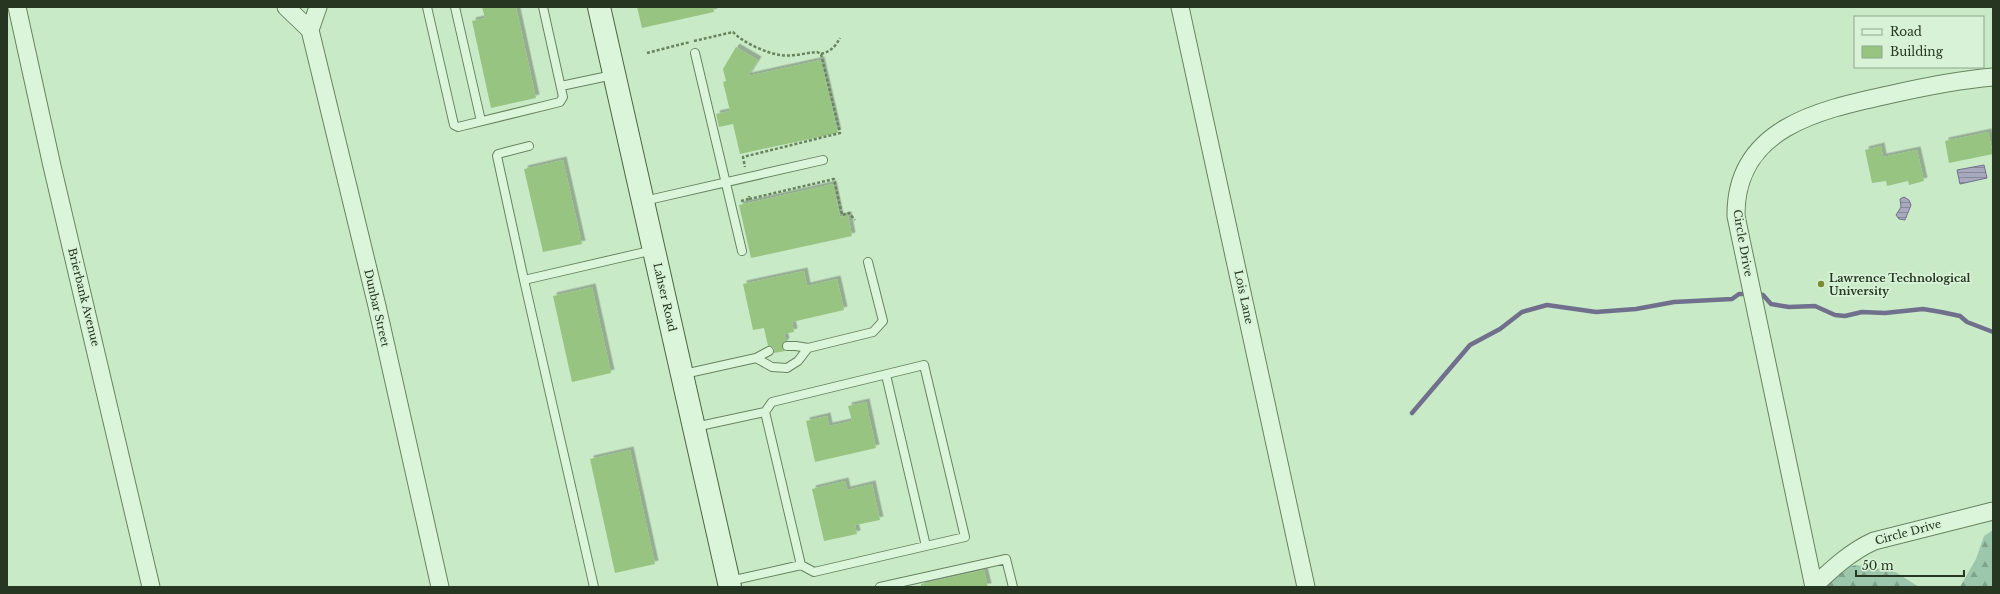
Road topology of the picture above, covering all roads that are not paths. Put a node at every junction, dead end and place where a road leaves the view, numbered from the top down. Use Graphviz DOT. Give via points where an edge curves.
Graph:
graph roads {
  1 [pos="17,7"];
  2 [pos="286,7"];
  3 [pos="318,7"];
  4 [pos="427,7"];
  5 [pos="455,7"];
  6 [pos="543,7"];
  7 [pos="599,7"];
  8 [pos="1180,7"];
  9 [pos="310,30"];
  10 [pos="695,54"];
  11 [pos="614,74"];
  12 [pos="1993,77"];
  13 [pos="561,86"];
  14 [pos="481,121"];
  15 [pos="528,146"];
  16 [pos="823,160"];
  17 [pos="725,182"];
  18 [pos="643,201"];
  19 [pos="654,250"];
  20 [pos="742,251"];
  21 [pos="868,262"];
  22 [pos="524,280"];
  23 [pos="787,346"];
  24 [pos="808,348"];
  25 [pos="769,351"];
  26 [pos="756,358"];
  27 [pos="683,374"];
  28 [pos="886,375"];
  29 [pos="765,412"];
  30 [pos="695,427"];
  31 [pos="1993,511"];
  32 [pos="926,546"];
  33 [pos="801,565"];
  34 [pos="730,584"];
  35 [pos="1814,586"];
  36 [pos="152,587"];
  37 [pos="440,587"];
  38 [pos="594,587"];
  39 [pos="880,587"];
  40 [pos="1013,587"];
  41 [pos="1306,587"];
  1 -- 36 [label="street, Brierbank Avenue"];
  2 -- 9 [label="street"];
  3 -- 9 [label="street"];
  4 -- 14 [label="lane" via="454,125 458,127"];
  5 -- 14 [label="lane"];
  6 -- 13 [label="lane"];
  7 -- 11 [label="main road, Lahser Road"];
  8 -- 41 [label="street, Lois Lane"];
  9 -- 37 [label="street, Dunbar Street" via="375,299"];
  10 -- 17 [label="lane"];
  11 -- 13 [label="lane"];
  11 -- 18 [label="main road, Lahser Road"];
  12 -- 35 [label="street, Circle Drive" via="1929,86 1826,109 1802,118 1769,139 1757,152 1739,184 1736,216"];
  13 -- 14 [label="lane" via="563,97 560,102"];
  15 -- 22 [label="lane" via="497,156"];
  16 -- 17 [label="lane"];
  17 -- 18 [label="lane"];
  17 -- 20 [label="lane"];
  18 -- 19 [label="main road, Lahser Road"];
  19 -- 22 [label="lane"];
  19 -- 27 [label="main road, Lahser Road"];
  21 -- 24 [label="lane" via="883,321 873,332"];
  22 -- 38 [label="lane"];
  23 -- 24 [label="lane"];
  24 -- 26 [label="lane" via="798,361 786,368 772,368"];
  25 -- 26 [label="lane"];
  26 -- 27 [label="lane"];
  27 -- 30 [label="main road, Lahser Road"];
  28 -- 29 [label="lane" via="772,402"];
  28 -- 32 [label="lane"];
  28 -- 32 [label="lane" via="924,365 965,537"];
  29 -- 30 [label="lane"];
  29 -- 33 [label="lane"];
  30 -- 34 [label="main road, Lahser Road"];
  31 -- 35 [label="street, Circle Drive" via="1874,541 1858,548"];
  32 -- 33 [label="lane" via="814,572"];
  33 -- 34 [label="lane"];
  39 -- 40 [label="lane" via="1006,559"];
}
